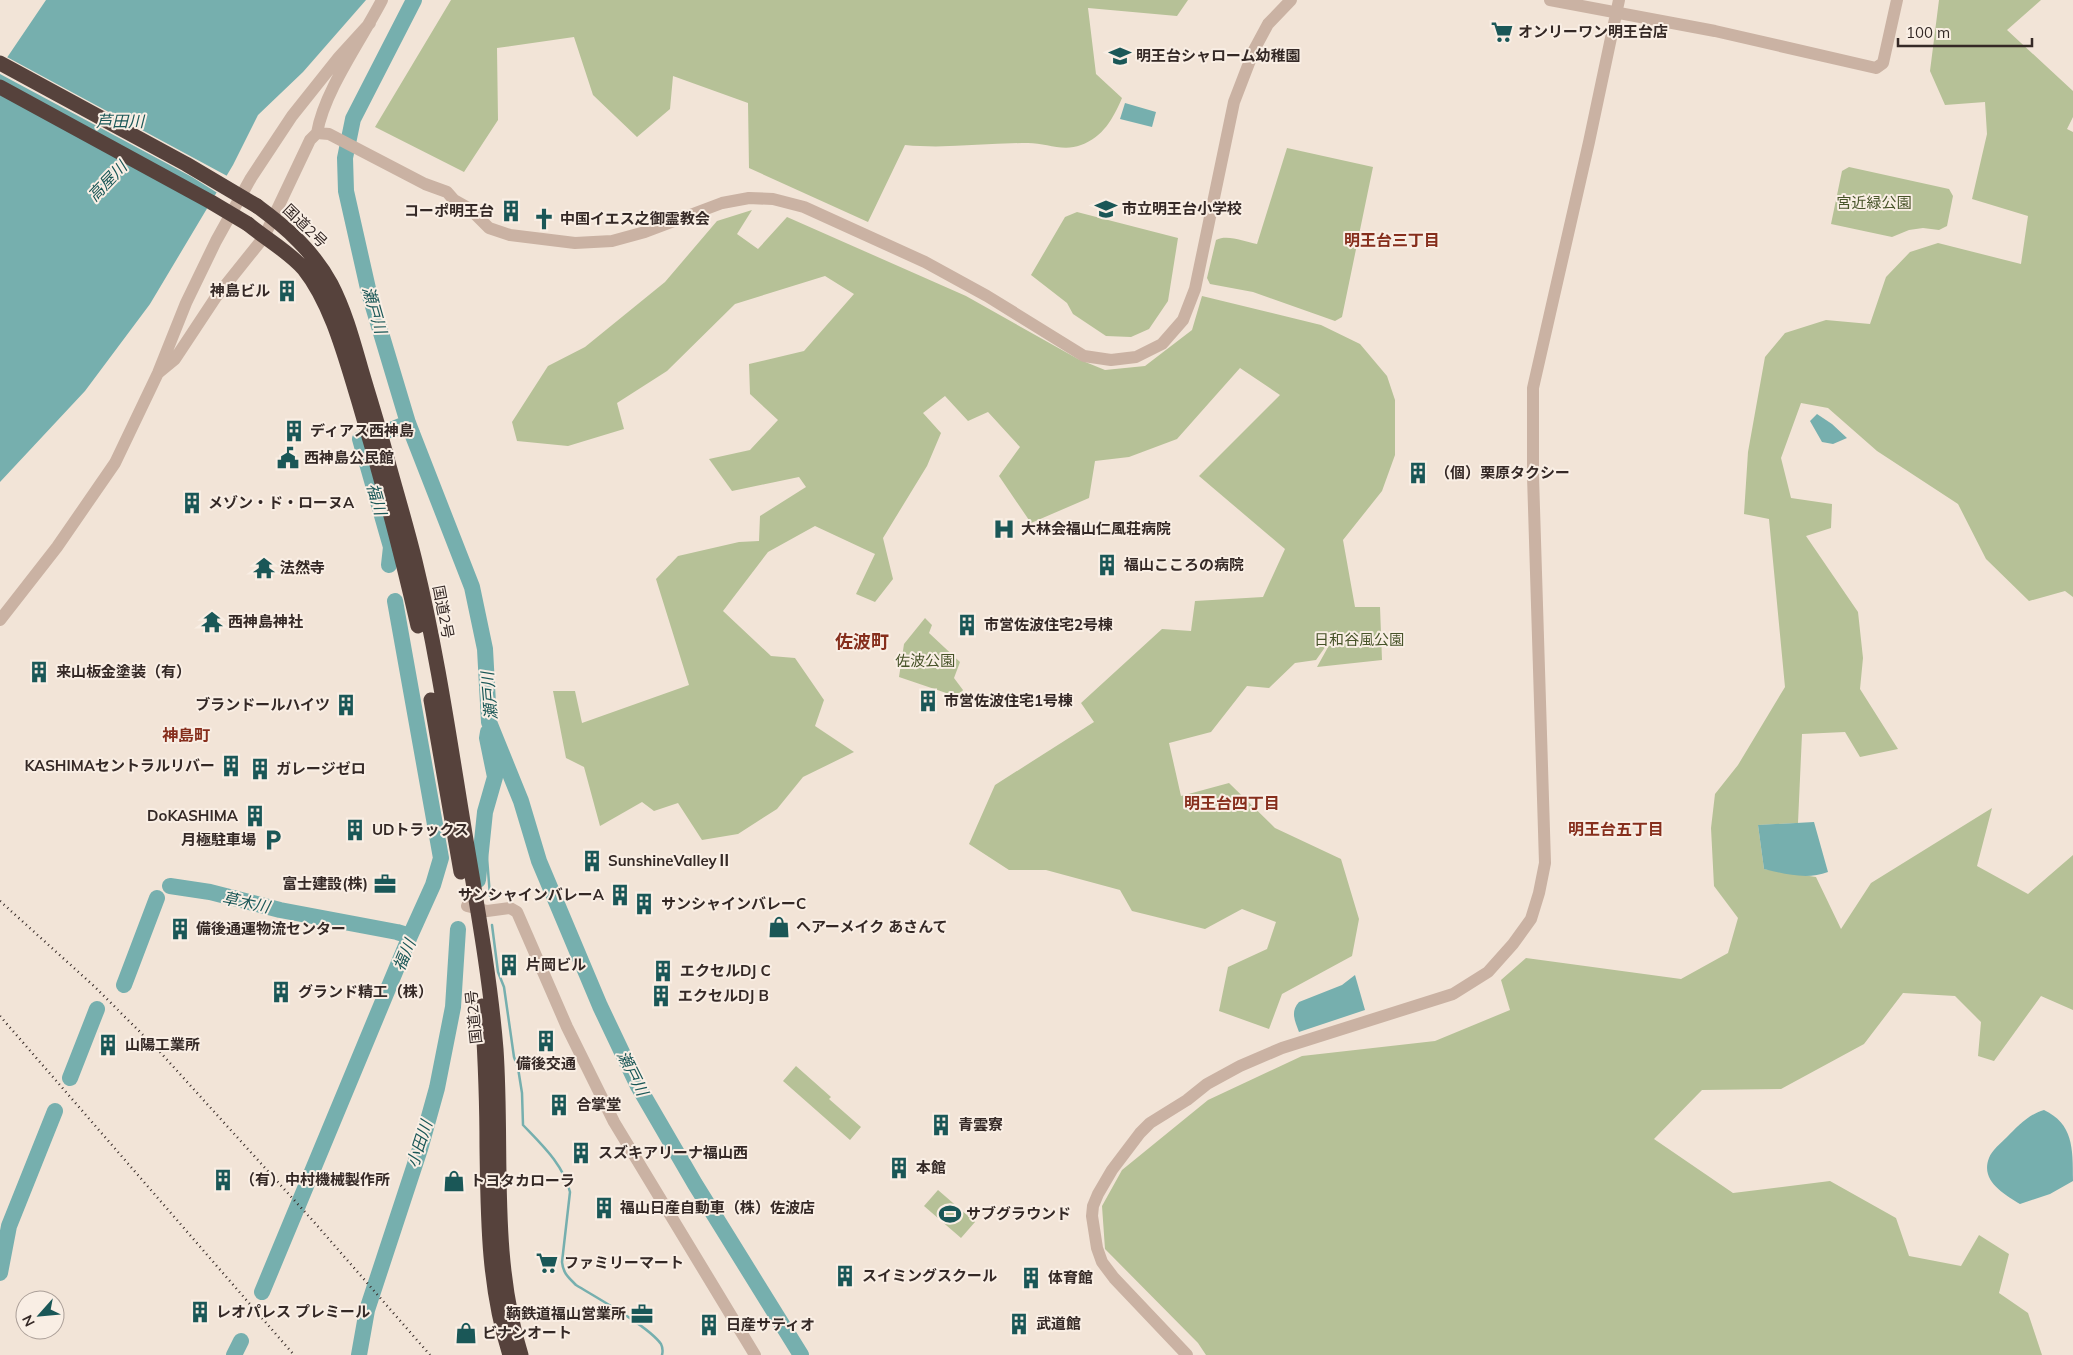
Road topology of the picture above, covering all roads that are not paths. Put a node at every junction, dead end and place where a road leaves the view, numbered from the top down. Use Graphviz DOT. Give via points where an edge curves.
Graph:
graph roads {
  1 [pos="382,0"];
  2 [pos="1291,0"];
  3 [pos="1550,0"];
  4 [pos="1619,0"];
  5 [pos="1897,0"];
  6 [pos="1616,14"];
  7 [pos="370,23"];
  8 [pos="0,63"];
  9 [pos="331,68"];
  10 [pos="0,87"];
  11 [pos="333,88"];
  12 [pos="323,133"];
  13 [pos="273,218"];
  14 [pos="264,237"];
  15 [pos="158,373"];
  16 [pos="0,620"];
  17 [pos="472,908"];
  18 [pos="510,1355"];
  19 [pos="521,1355"];
  20 [pos="754,1355"];
  21 [pos="1187,1355"];
  1 -- 7 [label="street"];
  2 -- 12 [label="street" via="1268,24 1234,102 1195,289 1183,320 1162,344 1136,357 1111,360 1084,356 925,262 804,207 773,199 749,198 722,203 612,241 575,244 510,235 489,228 447,192"];
  3 -- 6 [label="street"];
  4 -- 6 [label="street"];
  5 -- 6 [label="street" via="1883,63 1876,68 1715,31"];
  6 -- 21 [label="street" via="1533,388 1545,862 1531,919 1488,972 1452,994 1282,1048 1240,1066 1207,1084 1140,1133 1112,1170 1093,1206 1096,1248 1114,1278"];
  7 -- 9 [label="street"];
  7 -- 11 [label="street"];
  8 -- 13 [label="highway, 国道2号, bridge" via="186,164"];
  9 -- 11 [label="street"];
  9 -- 15 [label="street" via="292,116 251,178 190,294"];
  10 -- 14 [label="highway, 国道2号, bridge" via="211,202"];
  11 -- 12 [label="street" via="320,115"];
  12 -- 13 [label="street" via="310,140"];
  13 -- 14 [label="street"];
  13 -- 17 [label="highway, 国道2号" via="293,234 320,266 341,304 351,334 418,575"];
  14 -- 15 [label="street" via="216,297 175,359"];
  14 -- 17 [label="highway, 国道2号" via="292,257 315,286 337,334 359,400 419,630"];
  15 -- 16 [label="street" via="115,463 57,547"];
  17 -- 18 [label="highway, 国道2号" via="485,1052 490,1246 498,1308"];
  17 -- 19 [label="highway, 国道2号" via="492,1007 502,1261 510,1315"];
  17 -- 20 [label="street" via="487,911 510,908 517,912 567,1027 614,1122"];
}
